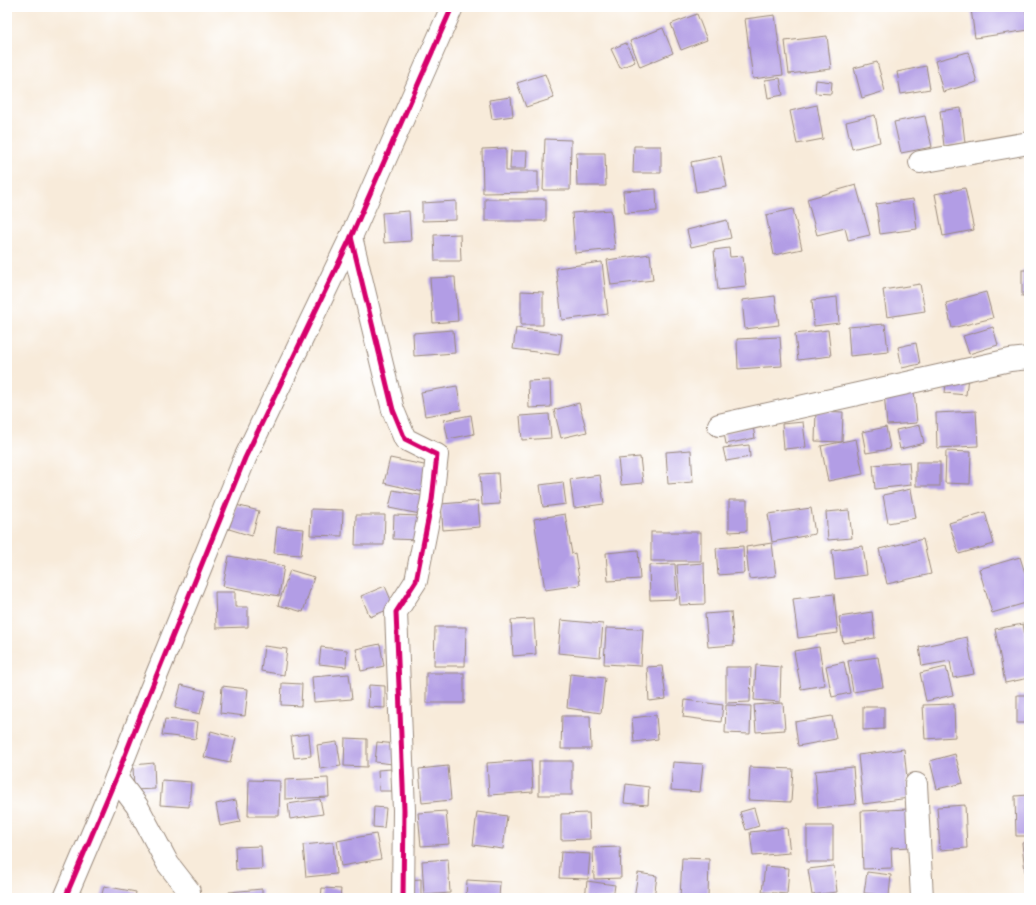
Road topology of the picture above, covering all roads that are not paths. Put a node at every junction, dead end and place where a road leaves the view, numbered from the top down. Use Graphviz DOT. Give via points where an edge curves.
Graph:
graph roads {
  1 [pos="452,7"];
  2 [pos="1029,143"];
  3 [pos="920,162"];
  4 [pos="351,237"];
  5 [pos="1029,358"];
  6 [pos="719,425"];
  7 [pos="116,778"];
  8 [pos="916,784"];
  9 [pos="65,898"];
  10 [pos="189,898"];
  11 [pos="403,898"];
  12 [pos="922,898"];
  1 -- 4 [label="street"];
  2 -- 3 [label="street"];
  4 -- 7 [label="street" via="245,458"];
  4 -- 11 [label="street" via="393,410 405,439 437,455 432,500 416,581 396,612 404,810"];
  5 -- 6 [label="street" via="1010,360"];
  7 -- 9 [label="street"];
  7 -- 10 [label="street" via="137,806 168,864 189,891"];
  8 -- 12 [label="street"];
}
